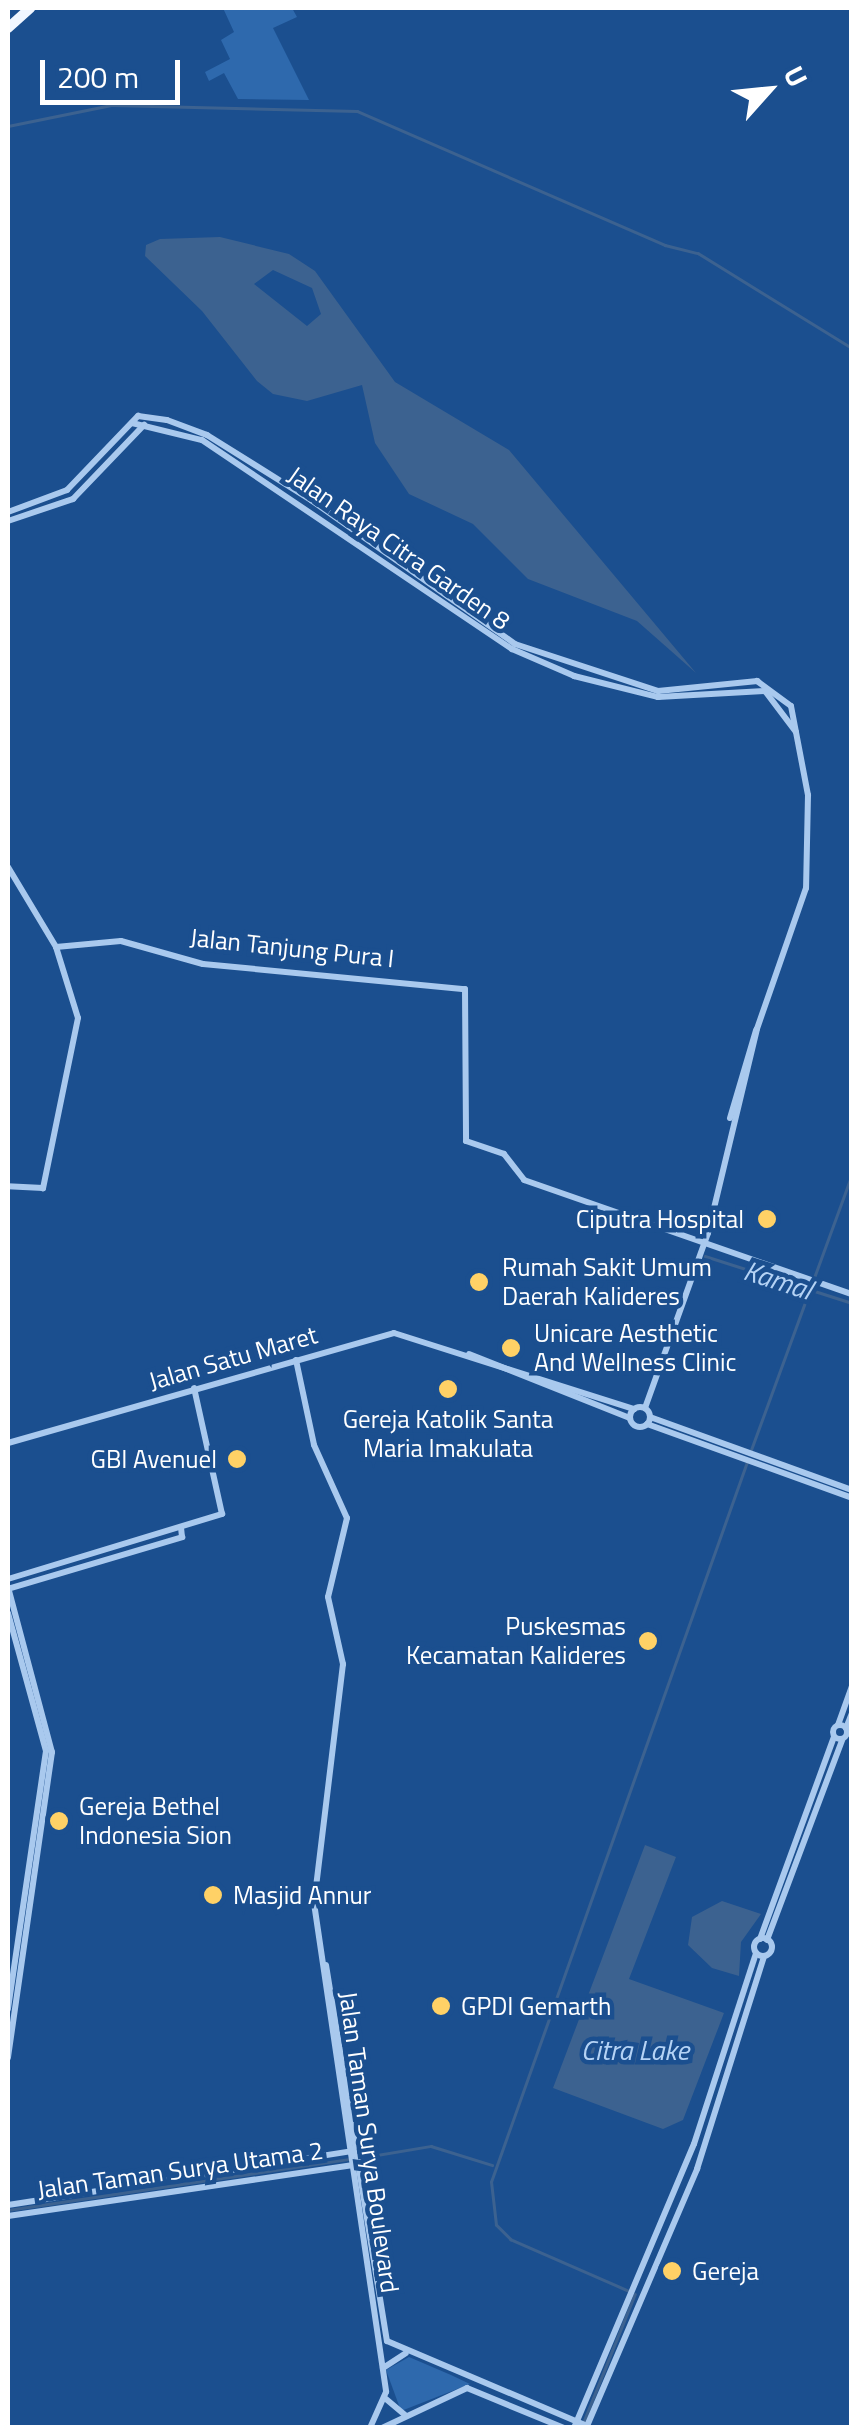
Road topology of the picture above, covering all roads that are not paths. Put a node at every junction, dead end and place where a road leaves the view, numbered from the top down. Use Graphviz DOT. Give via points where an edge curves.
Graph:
graph roads {
  1 [pos="30,8"];
  2 [pos="8,28"];
  3 [pos="132,423"];
  4 [pos="145,424"];
  5 [pos="270,479"];
  6 [pos="8,512"];
  7 [pos="9,521"];
  8 [pos="8,868"];
  9 [pos="56,948"];
  10 [pos="757,1030"];
  11 [pos="8,1186"];
  12 [pos="718,1187"];
  13 [pos="702,1240"];
  14 [pos="715,1247"];
  15 [pos="852,1294"];
  16 [pos="469,1354"];
  17 [pos="296,1360"];
  18 [pos="194,1388"];
  19 [pos="639,1408"];
  20 [pos="630,1418"];
  21 [pos="648,1420"];
  22 [pos="8,1443"];
  23 [pos="852,1490"];
  24 [pos="852,1498"];
  25 [pos="181,1527"];
  26 [pos="8,1579"];
  27 [pos="8,1588"];
  28 [pos="8,1614"];
  29 [pos="852,1686"];
  30 [pos="852,1713"];
  31 [pos="842,1726"];
  32 [pos="838,1738"];
  33 [pos="763,1940"];
  34 [pos="760,1954"];
  35 [pos="8,2009"];
  36 [pos="8,2058"];
  37 [pos="354,2158"];
  38 [pos="8,2205"];
  39 [pos="8,2216"];
  40 [pos="408,2353"];
  41 [pos="383,2369"];
  42 [pos="452,2370"];
  43 [pos="449,2394"];
  44 [pos="386,2399"];
  45 [pos="407,2416"];
  46 [pos="581,2426"];
  47 [pos="370,2428"];
  48 [pos="382,2428"];
  49 [pos="564,2428"];
  1 -- 2 [label="main road"];
  3 -- 4 [label="street, Jalan Raya Citra Garden 8"];
  3 -- 5 [label="street, Jalan Raya Citra Garden 8" via="138,416 182,425"];
  3 -- 6 [label="street" via="50,500"];
  4 -- 5 [label="street, Jalan Raya Citra Garden 8" via="202,440"];
  4 -- 7 [label="street" via="83,491 54,510"];
  5 -- 10 [label="street, Jalan Raya Citra Garden 8" via="515,644 658,691 757,681 782,693 808,795 806,888"];
  6 -- 7 [label="street"];
  8 -- 9 [label="street"];
  9 -- 11 [label="street" via="78,1018 72,1070 44,1188"];
  9 -- 13 [label="street, Jalan Tanjung Pura I" via="121,941 203,964 465,990 466,1141 504,1154 524,1180"];
  10 -- 12 [label="street"];
  10 -- 13 [label="street"];
  12 -- 13 [label="street"];
  12 -- 14 [label="street"];
  13 -- 14 [label="street"];
  13 -- 19 [label="street"];
  14 -- 15 [label="street"];
  16 -- 17 [label="street, Jalan Satu Maret" via="394,1333"];
  16 -- 19 [label="street, Jalan Satu Maret"];
  16 -- 20 [label="street, Jalan Satu Maret"];
  17 -- 18 [label="street, Jalan Satu Maret"];
  17 -- 37 [label="street, Jalan Taman Surya Boulevard" via="314,1445 347,1518 328,1597 343,1664 315,1867"];
  18 -- 22 [label="street, Jalan Satu Maret"];
  18 -- 25 [label="street" via="222,1514"];
  19 -- 20 [label="street"];
  19 -- 21 [label="street"];
  20 -- 21 [label="street, Jalan Satu Maret"];
  21 -- 23 [label="street"];
  21 -- 24 [label="street"];
  25 -- 26 [label="street"];
  25 -- 27 [label="street" via="182,1537"];
  27 -- 36 [label="street" via="52,1752"];
  28 -- 35 [label="street" via="46,1751"];
  29 -- 31 [label="street"];
  30 -- 31 [label="street"];
  31 -- 32 [label="street"];
  31 -- 32 [label="street"];
  32 -- 33 [label="street"];
  33 -- 34 [label="street"];
  33 -- 34 [label="street"];
  34 -- 46 [label="street" via="694,2144"];
  34 -- 46 [label="street" via="702,2154"];
  37 -- 38 [label="street"];
  37 -- 39 [label="street, Jalan Taman Surya Utama 2"];
  37 -- 40 [label="street, Jalan Taman Surya Boulevard" via="385,2336"];
  37 -- 41 [label="street, Jalan Taman Surya Boulevard"];
  40 -- 41 [label="street"];
  40 -- 42 [label="street"];
  41 -- 44 [label="street, Jalan Taman Surya Boulevard"];
  42 -- 43 [label="street"];
  42 -- 46 [label="street"];
  43 -- 45 [label="street"];
  43 -- 49 [label="street" via="473,2388"];
  44 -- 45 [label="street"];
  44 -- 47 [label="street"];
  45 -- 48 [label="street"];
}
